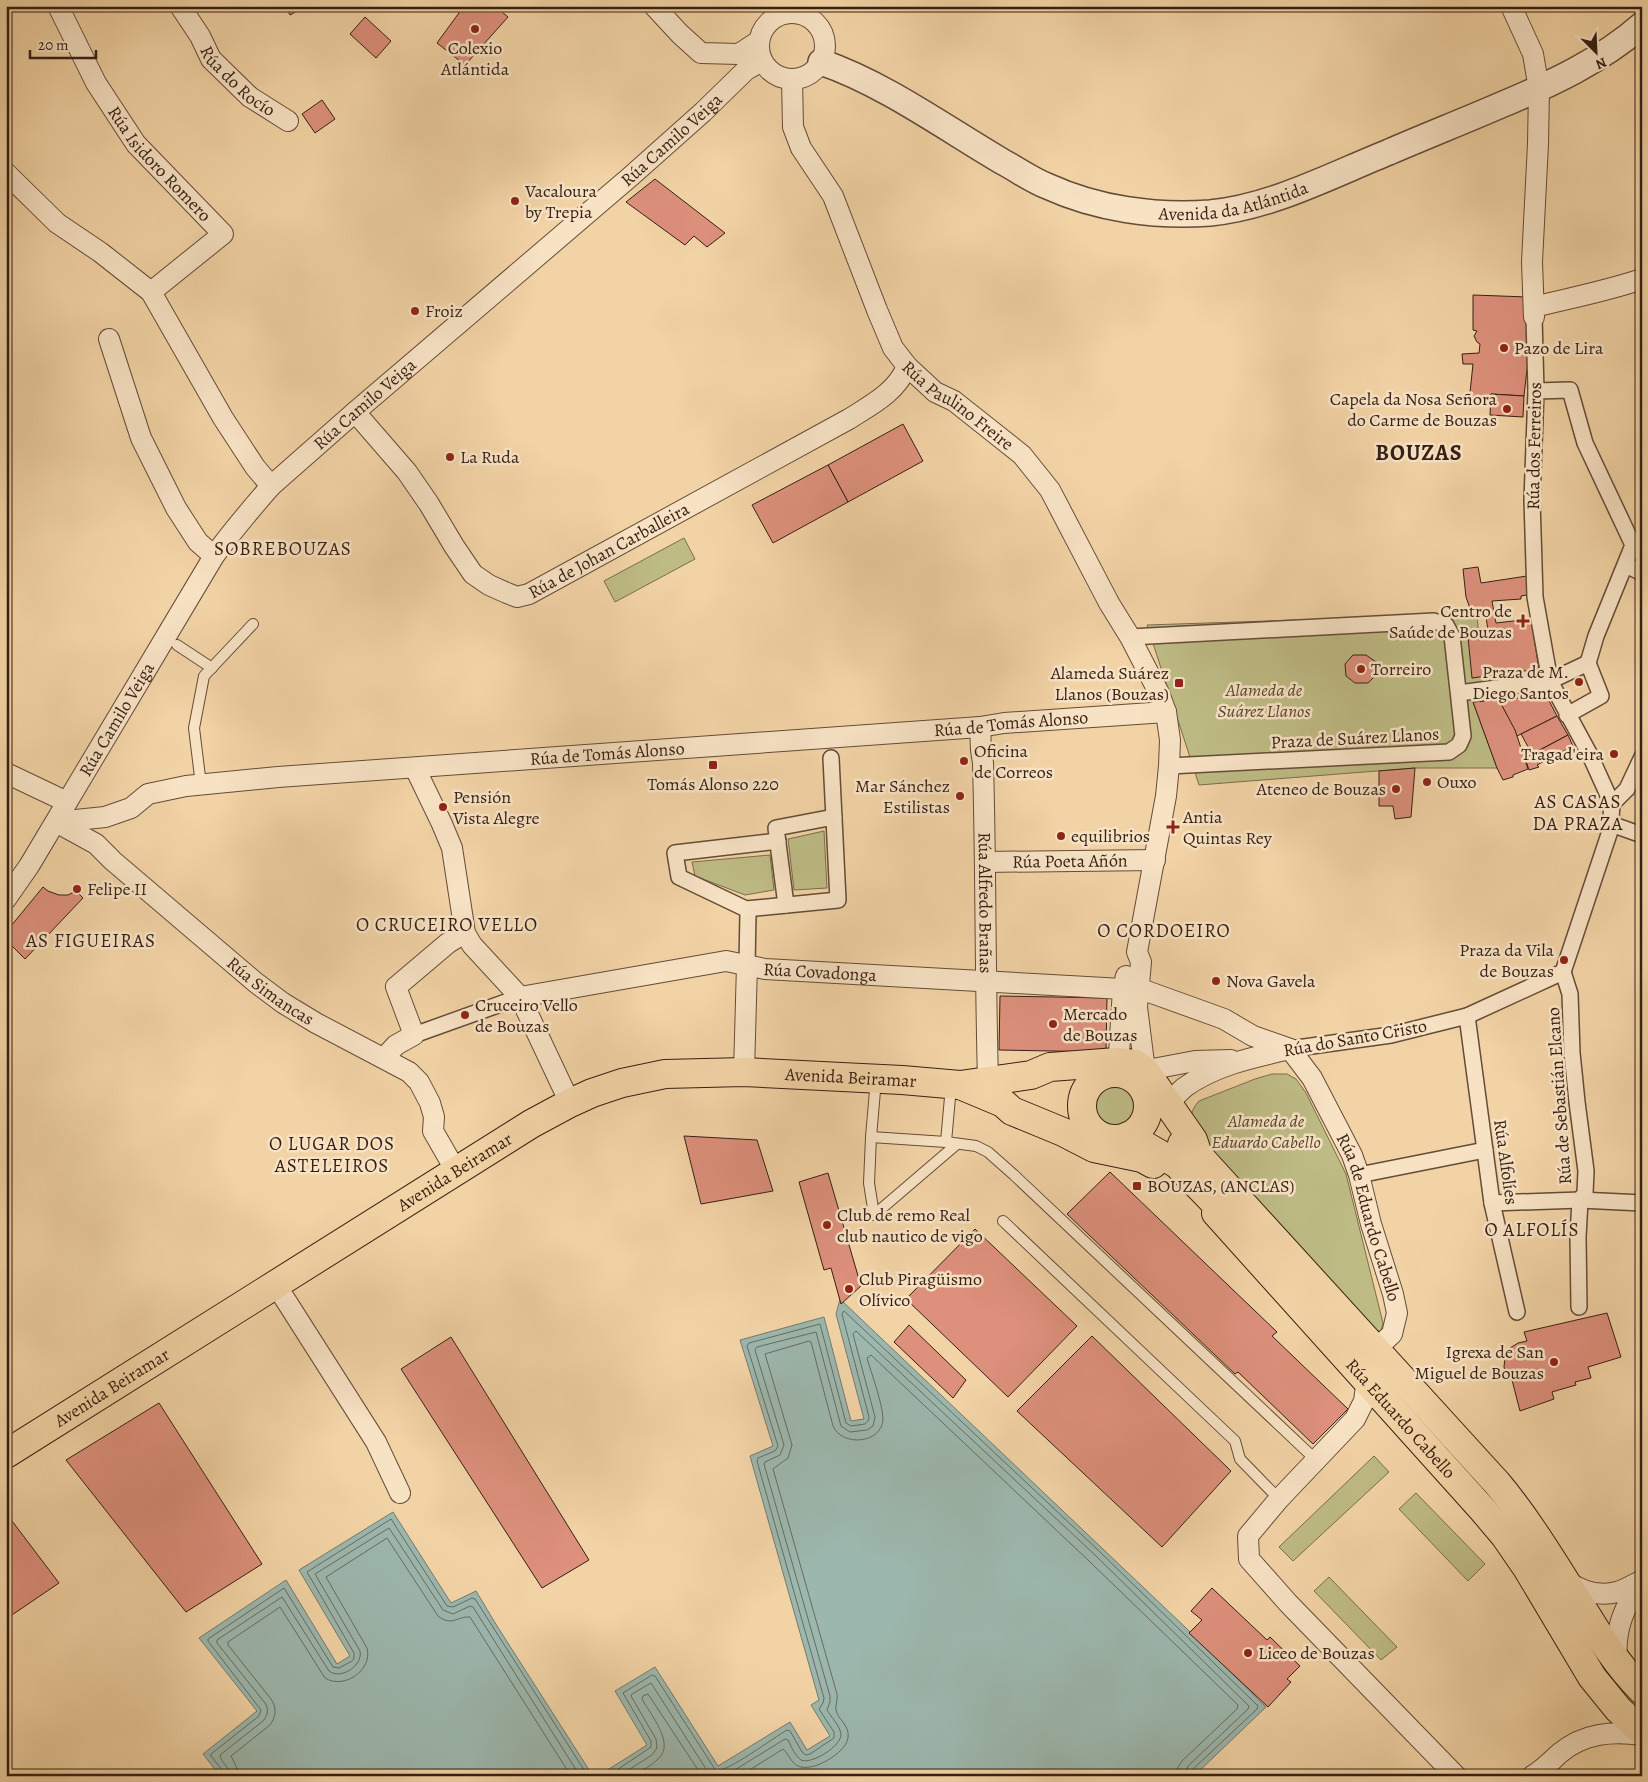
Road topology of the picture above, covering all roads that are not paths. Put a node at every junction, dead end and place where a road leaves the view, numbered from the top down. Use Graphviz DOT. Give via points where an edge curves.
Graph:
graph roads {
  1 [pos="58,6"];
  2 [pos="180,6"];
  3 [pos="654,6"];
  4 [pos="1511,6"];
  5 [pos="815,12"];
  6 [pos="1642,25"];
  7 [pos="759,41"];
  8 [pos="762,61"];
  9 [pos="822,62"];
  10 [pos="792,79"];
  11 [pos="1539,89"];
  12 [pos="288,121"];
  13 [pos="6,173"];
  14 [pos="1642,279"];
  15 [pos="151,292"];
  16 [pos="1534,312"];
  17 [pos="109,339"];
  18 [pos="907,366"];
  19 [pos="1536,392"];
  20 [pos="355,412"];
  21 [pos="271,486"];
  22 [pos="214,556"];
  23 [pos="1626,565"];
  24 [pos="1642,573"];
  25 [pos="253,624"];
  26 [pos="1130,638"];
  27 [pos="177,645"];
  28 [pos="1588,663"];
  29 [pos="212,668"];
  30 [pos="1550,681"];
  31 [pos="1460,693"];
  32 [pos="1166,712"];
  33 [pos="1567,715"];
  34 [pos="980,727"];
  35 [pos="1642,757"];
  36 [pos="830,758"];
  37 [pos="1169,766"];
  38 [pos="415,768"];
  39 [pos="6,773"];
  40 [pos="201,785"];
  41 [pos="67,802"];
  42 [pos="1612,804"];
  43 [pos="834,816"];
  44 [pos="56,822"];
  45 [pos="1611,824"];
  46 [pos="1642,835"];
  47 [pos="778,840"];
  48 [pos="1155,860"];
  49 [pos="985,862"];
  50 [pos="6,899"];
  51 [pos="786,905"];
  52 [pos="746,910"];
  53 [pos="465,933"];
  54 [pos="747,965"];
  55 [pos="1563,972"];
  56 [pos="985,981"];
  57 [pos="1131,988"];
  58 [pos="520,998"];
  59 [pos="1467,1016"];
  60 [pos="414,1036"];
  61 [pos="1290,1049"];
  62 [pos="384,1058"];
  63 [pos="1243,1060"];
  64 [pos="744,1072"];
  65 [pos="876,1079"];
  66 [pos="988,1080"];
  67 [pos="956,1085"];
  68 [pos="1134,1093"];
  69 [pos="570,1103"];
  70 [pos="1003,1103"];
  71 [pos="1090,1129"];
  72 [pos="871,1137"];
  73 [pos="946,1142"];
  74 [pos="957,1144"];
  75 [pos="1485,1150"];
  76 [pos="456,1171"];
  77 [pos="1359,1175"];
  78 [pos="1580,1200"];
  79 [pos="1492,1203"];
  80 [pos="1642,1203"];
  81 [pos="1216,1214"];
  82 [pos="1003,1221"];
  83 [pos="276,1285"];
  84 [pos="1579,1306"];
  85 [pos="1517,1312"];
  86 [pos="1376,1349"];
  87 [pos="1367,1380"];
  88 [pos="6,1454"];
  89 [pos="1316,1460"];
  90 [pos="400,1493"];
  91 [pos="1279,1499"];
  92 [pos="1563,1579"];
  93 [pos="1617,1662"];
  94 [pos="1642,1690"];
  95 [pos="1642,1734"];
  96 [pos="1456,1776"];
  97 [pos="1532,1776"];
  1 -- 15 [label="street, Rúa Isidoro Romero" via="96,83 136,144 223,234"];
  2 -- 12 [label="street, Rúa do Rocío" via="212,59 250,97"];
  3 -- 7 [label="street" via="701,53 739,54"];
  4 -- 11 [label="street, Rúa dos Ferreiros" via="1533,54"];
  5 -- 7 [label="street" via="784,14 768,23"];
  5 -- 9 [label="street" via="826,43"];
  6 -- 11 [label="street, Avenida da Atlántida" via="1578,69"];
  7 -- 8 [label="street"];
  8 -- 10 [label="street" via="770,71"];
  8 -- 20 [label="street, Rúa Camilo Veiga" via="746,70 630,177"];
  9 -- 10 [label="street" via="809,75"];
  9 -- 11 [label="street, Avenida da Atlántida" via="885,92 1046,186 1096,204 1153,213 1212,212 1258,204"];
  10 -- 18 [label="street, Rúa Paulino Freire" via="793,127 801,148 833,196 893,348"];
  11 -- 16 [label="street, Rúa dos Ferreiros" via="1532,262"];
  13 -- 15 [label="street" via="57,223"];
  14 -- 16 [label="street"];
  15 -- 21 [label="street" via="223,418"];
  16 -- 19 [label="street, Rúa dos Ferreiros"];
  17 -- 22 [label="street" via="141,438 176,508 198,542"];
  18 -- 20 [label="street, Rúa de Johan Carballeira" via="904,376 892,389 849,419 529,594 517,597 473,574 407,472"];
  18 -- 26 [label="street, Rúa Paulino Freire" via="935,392 954,401 1022,455 1050,490"];
  19 -- 23 [label="street" via="1570,390 1585,443 1633,545"];
  19 -- 30 [label="street, Rúa dos Ferreiros" via="1532,500 1535,597"];
  20 -- 21 [label="street, Rúa Camilo Veiga"];
  21 -- 22 [label="street, Rúa Camilo Veiga"];
  22 -- 41 [label="street, Rúa Camilo Veiga"];
  23 -- 24 [label="street"];
  23 -- 28 [label="street"];
  25 -- 29 [label="lane"];
  26 -- 31 [label="street, Praza de Suárez Llanos" via="1434,621 1446,625 1452,636"];
  26 -- 32 [label="street, Rúa Paulino Freire"];
  27 -- 29 [label="lane"];
  28 -- 30 [label="street"];
  28 -- 33 [label="street" via="1601,696"];
  29 -- 40 [label="lane" via="204,676 194,728"];
  30 -- 31 [label="street"];
  30 -- 33 [label="street, Rúa dos Ferreiros"];
  31 -- 37 [label="street, Praza de Suárez Llanos" via="1463,736 1459,745 1449,752"];
  32 -- 34 [label="street, Rúa de Tomás Alonso"];
  32 -- 37 [label="street, Rúa Paulino Freire"];
  33 -- 42 [label="street, Rúa dos Ferreiros"];
  34 -- 38 [label="street, Rúa de Tomás Alonso"];
  34 -- 49 [label="street, Rúa Alfredo Brañas" via="984,763"];
  35 -- 42 [label="street" via="1627,789"];
  36 -- 43 [label="street"];
  37 -- 48 [label="street, Rúa Paulino Freire"];
  38 -- 40 [label="street, Rúa de Tomás Alonso"];
  38 -- 53 [label="street" via="452,848"];
  39 -- 41 [label="street"];
  40 -- 44 [label="street, Rúa de Tomás Alonso" via="148,794 132,808 105,816"];
  41 -- 44 [label="street, Rúa Camilo Veiga"];
  42 -- 45 [label="street"];
  43 -- 47 [label="street" via="776,828"];
  43 -- 51 [label="street" via="838,900"];
  44 -- 50 [label="street, Rúa Camilo Veiga"];
  44 -- 62 [label="street, Rúa Simancas" via="96,844 283,1003"];
  45 -- 46 [label="street"];
  45 -- 55 [label="street" via="1594,885"];
  47 -- 51 [label="street"];
  47 -- 52 [label="street" via="675,854 679,877"];
  48 -- 49 [label="street, Rúa Poeta Añón"];
  48 -- 57 [label="street, Rúa Paulino Freire" via="1137,952 1130,961"];
  49 -- 56 [label="street, Rúa Alfredo Brañas"];
  51 -- 52 [label="street"];
  52 -- 54 [label="street"];
  53 -- 58 [label="street"];
  53 -- 60 [label="street" via="448,943 396,987"];
  54 -- 56 [label="street, Rúa Covadonga" via="765,969"];
  54 -- 58 [label="street, Rúa Covadonga" via="726,961"];
  54 -- 64 [label="street"];
  55 -- 59 [label="street"];
  55 -- 78 [label="street, Rúa de Sebastián Elcano" via="1570,994 1576,1092 1586,1171 1585,1193"];
  56 -- 57 [label="street, Rúa Covadonga"];
  56 -- 66 [label="street, Rúa Alfredo Brañas"];
  57 -- 61 [label="street" via="1224,1019 1252,1036"];
  57 -- 68 [label="street" via="1137,1007 1139,1035"];
  57 -- 68 [label="street" via="1119,1054"];
  58 -- 60 [label="street"];
  58 -- 69 [label="street"];
  59 -- 61 [label="street, Rúa do Santo Cristo" via="1391,1035"];
  59 -- 75 [label="street, Rúa Alfolíes"];
  60 -- 62 [label="street" via="396,1045"];
  61 -- 63 [label="street, Rúa do Santo Cristo"];
  61 -- 77 [label="street, Rúa de Eduardo Cabello" via="1312,1078"];
  62 -- 76 [label="street, Rúa Simancas" via="409,1072 419,1082 430,1103 433,1131"];
  63 -- 68 [label="street, Rúa do Santo Cristo" via="1201,1077 1185,1088"];
  63 -- 68 [label="street, Rúa do Santo Cristo" via="1195,1061"];
  64 -- 65 [label="main road, Avenida Beiramar"];
  64 -- 69 [label="main road, Avenida Beiramar" via="665,1074 622,1083"];
  65 -- 67 [label="main road, Avenida Beiramar"];
  65 -- 72 [label="lane"];
  66 -- 67 [label="main road, Avenida Beiramar"];
  66 -- 68 [label="main road, Avenida Beiramar" via="1030,1075"];
  67 -- 70 [label="main road, Avenida Beiramar"];
  67 -- 73 [label="lane"];
  68 -- 71 [label="main road, Avenida Beiramar" via="1118,1139 1108,1139"];
  68 -- 71 [label="main road" via="1087,1088 1082,1103 1084,1119"];
  68 -- 81 [label="main road, Rúa Eduardo Cabello" via="1177,1164 1217,1205"];
  68 -- 86 [label="main road, Rúa Eduardo Cabello" via="1193,1140 1198,1155"];
  69 -- 76 [label="main road, Avenida Beiramar"];
  70 -- 71 [label="main road, Avenida Beiramar" via="1014,1100"];
  70 -- 81 [label="main road" via="1012,1111 1094,1148 1142,1158 1178,1182 1208,1213"];
  72 -- 73 [label="lane"];
  72 -- 74 [label="lane" via="869,1183 874,1215"];
  73 -- 74 [label="lane"];
  74 -- 89 [label="lane" via="976,1146 988,1152"];
  75 -- 77 [label="street"];
  75 -- 79 [label="street, Rúa Alfolíes"];
  76 -- 83 [label="main road, Avenida Beiramar"];
  77 -- 86 [label="street, Rúa de Eduardo Cabello" via="1397,1314 1392,1334"];
  78 -- 79 [label="street"];
  78 -- 80 [label="street"];
  78 -- 84 [label="street, Rúa de Sebastián Elcano"];
  79 -- 85 [label="street, Rúa Alfolíes"];
  81 -- 87 [label="main road, Rúa Eduardo Cabello"];
  82 -- 91 [label="lane" via="1235,1441 1240,1459"];
  83 -- 88 [label="main road, Avenida Beiramar"];
  83 -- 90 [label="street" via="376,1442"];
  86 -- 92 [label="main road, Rúa Eduardo Cabello" via="1504,1492"];
  87 -- 89 [label="street" via="1364,1400 1354,1419"];
  87 -- 95 [label="main road, Rúa Eduardo Cabello" via="1505,1536 1528,1568 1592,1677"];
  89 -- 91 [label="street"];
  91 -- 96 [label="street" via="1248,1536 1249,1559"];
  92 -- 93 [label="main road, Rúa Eduardo Cabello"];
  92 -- 93 [label="street" via="1586,1591 1602,1593 1617,1592 1639,1582 1624,1610 1618,1630"];
  93 -- 94 [label="main road, Rúa Eduardo Cabello"];
  95 -- 97 [label="street" via="1621,1732 1592,1736 1574,1743"];
}
